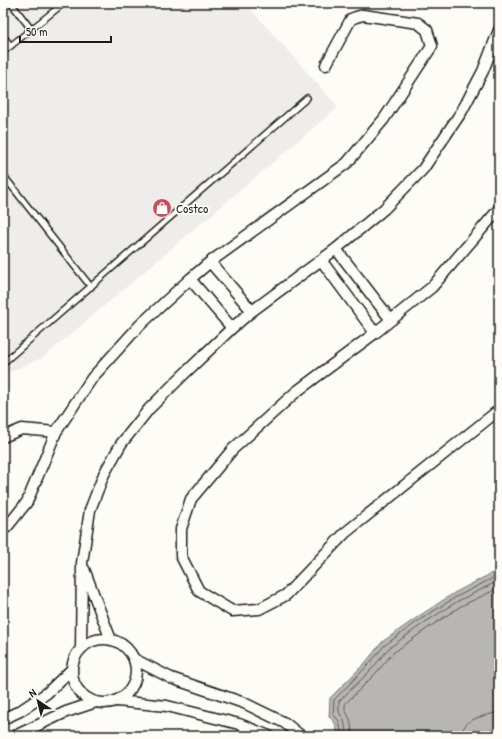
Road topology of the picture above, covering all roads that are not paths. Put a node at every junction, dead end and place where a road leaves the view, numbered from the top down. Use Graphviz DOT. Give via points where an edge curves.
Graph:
graph roads {
  1 [pos="11,3"];
  2 [pos="64,3"];
  3 [pos="31,29"];
  4 [pos="499,30"];
  5 [pos="3,36"];
  6 [pos="11,46"];
  7 [pos="3,52"];
  8 [pos="326,66"];
  9 [pos="307,98"];
  10 [pos="3,176"];
  11 [pos="499,209"];
  12 [pos="336,249"];
  13 [pos="321,260"];
  14 [pos="210,262"];
  15 [pos="190,279"];
  16 [pos="91,287"];
  17 [pos="252,311"];
  18 [pos="391,320"];
  19 [pos="232,328"];
  20 [pos="375,333"];
  21 [pos="3,363"];
  22 [pos="499,410"];
  23 [pos="56,432"];
  24 [pos="3,438"];
  25 [pos="3,530"];
  26 [pos="82,563"];
  27 [pos="111,640"];
  28 [pos="81,649"];
  29 [pos="134,659"];
  30 [pos="72,668"];
  31 [pos="117,701"];
  32 [pos="96,702"];
  33 [pos="3,719"];
  34 [pos="15,736"];
  35 [pos="269,736"];
  36 [pos="301,736"];
  1 -- 3 [label="lane"];
  2 -- 3 [label="lane"];
  3 -- 6 [label="lane"];
  4 -- 12 [label="street" via="483,71 462,111 423,169 384,209"];
  5 -- 6 [label="lane"];
  6 -- 7 [label="lane"];
  8 -- 14 [label="street" via="351,19 356,16 418,23 427,30 432,46 384,119 347,163"];
  9 -- 16 [label="lane"];
  10 -- 16 [label="lane"];
  11 -- 18 [label="street" via="432,287"];
  12 -- 13 [label="street"];
  12 -- 18 [label="street"];
  13 -- 17 [label="street"];
  13 -- 20 [label="street"];
  14 -- 15 [label="street"];
  14 -- 17 [label="street"];
  15 -- 19 [label="street"];
  15 -- 23 [label="street" via="139,326 92,378"];
  16 -- 21 [label="lane"];
  17 -- 19 [label="street"];
  18 -- 20 [label="street"];
  19 -- 26 [label="street" via="149,409 121,444 104,474 90,510"];
  20 -- 22 [label="street" via="296,392 233,449 191,499 181,529 181,556 199,591 232,611 259,609 286,594 345,533"];
  23 -- 24 [label="street" via="22,430"];
  23 -- 25 [label="street" via="27,502"];
  26 -- 27 [label="street"];
  26 -- 28 [label="street"];
  27 -- 28 [label="street" via="95,641"];
  27 -- 29 [label="street" via="125,647"];
  28 -- 30 [label="street"];
  29 -- 31 [label="street" via="136,676 130,691"];
  29 -- 36 [label="street" via="171,678 244,703 284,723"];
  30 -- 32 [label="street" via="74,683 78,689"];
  30 -- 33 [label="street" via="47,693"];
  31 -- 32 [label="street"];
  31 -- 35 [label="street" via="167,706 239,724"];
  32 -- 34 [label="street" via="66,712"];
}
